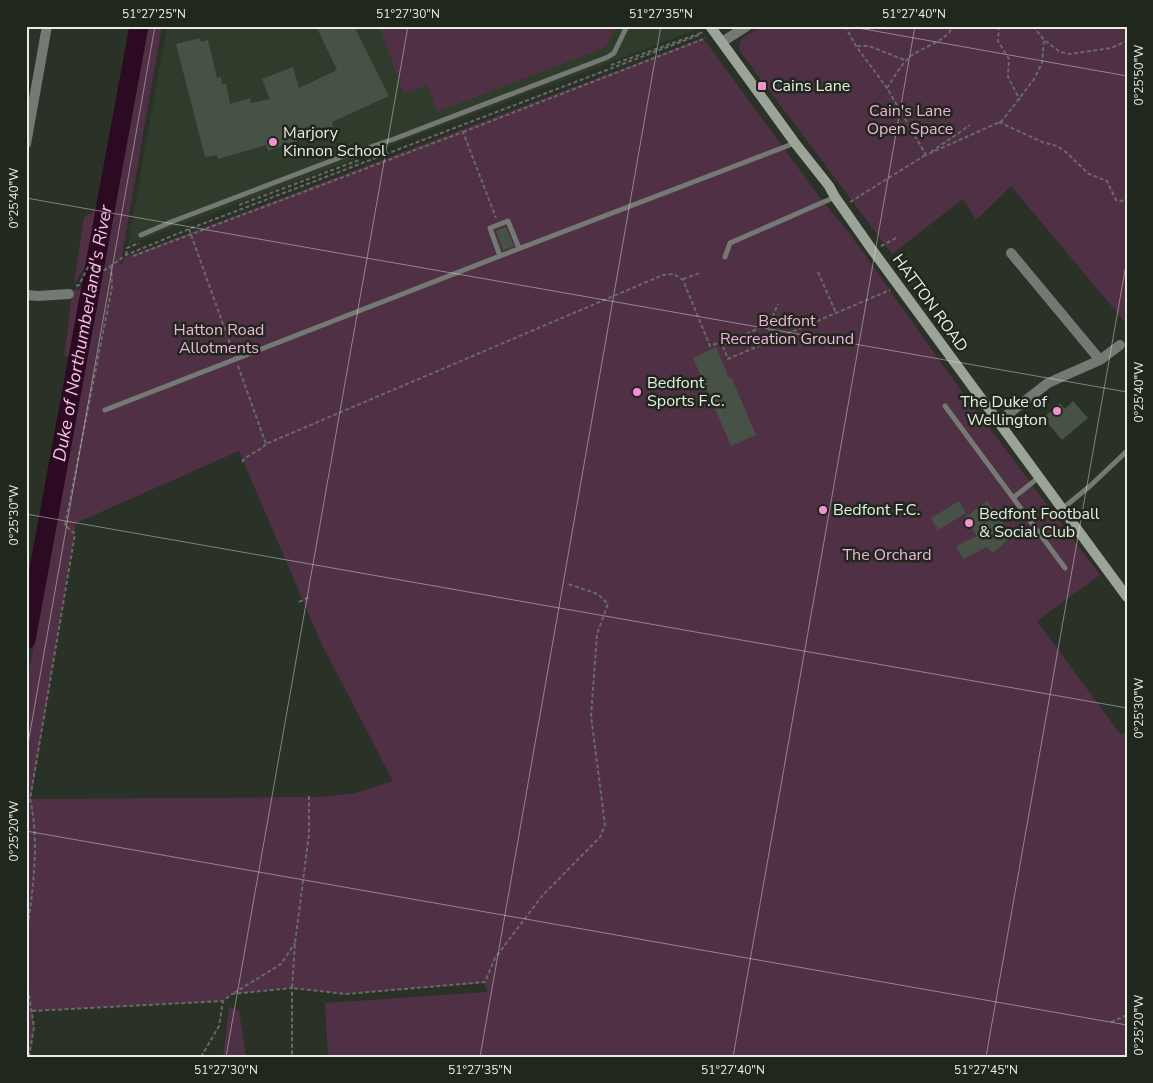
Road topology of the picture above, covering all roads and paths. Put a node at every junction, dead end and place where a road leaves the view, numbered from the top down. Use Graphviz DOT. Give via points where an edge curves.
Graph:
graph roads {
  1 [pos="47,26"];
  2 [pos="627,26"];
  3 [pos="748,26"];
  4 [pos="845,26"];
  5 [pos="953,26"];
  6 [pos="999,26"];
  7 [pos="1033,26"];
  8 [pos="712,29"];
  9 [pos="1044,40"];
  10 [pos="1127,41"];
  11 [pos="722,42"];
  12 [pos="856,46"];
  13 [pos="907,61"];
  14 [pos="887,88"];
  15 [pos="1020,100"];
  16 [pos="999,122"];
  17 [pos="970,125"];
  18 [pos="464,132"];
  19 [pos="795,143"];
  20 [pos="26,144"];
  21 [pos="926,155"];
  22 [pos="1127,196"];
  23 [pos="835,197"];
  24 [pos="842,207"];
  25 [pos="498,225"];
  26 [pos="189,229"];
  27 [pos="141,235"];
  28 [pos="191,235"];
  29 [pos="896,238"];
  30 [pos="519,248"];
  31 [pos="873,251"];
  32 [pos="1011,253"];
  33 [pos="133,256"];
  34 [pos="500,256"];
  35 [pos="725,257"];
  36 [pos="111,267"];
  37 [pos="818,272"];
  38 [pos="700,273"];
  39 [pos="682,280"];
  40 [pos="899,285"];
  41 [pos="70,294"];
  42 [pos="26,295"];
  43 [pos="778,304"];
  44 [pos="836,313"];
  45 [pos="766,324"];
  46 [pos="773,341"];
  47 [pos="722,345"];
  48 [pos="1120,345"];
  49 [pos="235,359"];
  50 [pos="1100,360"];
  51 [pos="945,406"];
  52 [pos="105,410"];
  53 [pos="998,422"];
  54 [pos="266,444"];
  55 [pos="1127,451"];
  56 [pos="242,462"];
  57 [pos="1038,478"];
  58 [pos="1013,498"];
  59 [pos="1062,510"];
  60 [pos="1065,568"];
  61 [pos="568,584"];
  62 [pos="1125,590"];
  63 [pos="309,597"];
  64 [pos="298,602"];
  65 [pos="309,796"];
  66 [pos="295,943"];
  67 [pos="26,946"];
  68 [pos="26,976"];
  69 [pos="292,988"];
  70 [pos="232,994"];
  71 [pos="223,1001"];
  72 [pos="32,1011"];
  73 [pos="1127,1015"];
  74 [pos="1111,1022"];
  75 [pos="29,1057"];
  76 [pos="200,1057"];
  77 [pos="292,1057"];
  1 -- 20 [label="street"];
  2 -- 27 [label="lane" via="614,53 608,57"];
  3 -- 11 [label="street"];
  4 -- 12 [label="path"];
  5 -- 13 [label="path" via="946,35"];
  6 -- 15 [label="path" via="998,41 1009,59 1008,77"];
  7 -- 9 [label="path"];
  8 -- 11 [label="street, HATTON ROAD"];
  8 -- 18 [label="path" via="704,40"];
  8 -- 26 [label="path"];
  9 -- 10 [label="path" via="1060,52 1070,54 1111,48"];
  9 -- 15 [label="path" via="1042,63"];
  11 -- 19 [label="street, HATTON ROAD"];
  12 -- 13 [label="path" via="869,46"];
  12 -- 14 [label="path"];
  13 -- 14 [label="path"];
  14 -- 21 [label="path"];
  15 -- 16 [label="path"];
  16 -- 21 [label="path"];
  16 -- 22 [label="path" via="1057,146 1089,174 1107,181 1116,200 1122,201"];
  17 -- 21 [label="path"];
  18 -- 25 [label="path"];
  18 -- 28 [label="path"];
  19 -- 23 [label="street, HATTON ROAD"];
  19 -- 30 [label="lane"];
  21 -- 24 [label="path"];
  23 -- 24 [label="street, HATTON ROAD"];
  23 -- 35 [label="lane" via="730,243"];
  24 -- 31 [label="street, HATTON ROAD"];
  25 -- 30 [label="lane" via="508,221"];
  25 -- 34 [label="lane" via="490,228"];
  26 -- 28 [label="path"];
  26 -- 36 [label="path" via="126,255"];
  28 -- 33 [label="path"];
  28 -- 49 [label="path"];
  29 -- 31 [label="path"];
  30 -- 34 [label="lane"];
  31 -- 40 [label="street, HATTON ROAD"];
  32 -- 50 [label="street"];
  34 -- 49 [label="lane"];
  36 -- 41 [label="path" via="105,270 88,267"];
  36 -- 67 [label="path" via="112,287 64,525 75,534 30,799 36,856"];
  37 -- 44 [label="path"];
  38 -- 39 [label="path"];
  39 -- 47 [label="path" via="710,346 721,342"];
  39 -- 54 [label="path" via="674,274 663,275"];
  40 -- 44 [label="path"];
  40 -- 53 [label="street, HATTON ROAD"];
  41 -- 42 [label="street"];
  43 -- 45 [label="path" via="770,323"];
  44 -- 46 [label="path"];
  45 -- 46 [label="path"];
  45 -- 47 [label="path"];
  46 -- 47 [label="path" via="728,360"];
  48 -- 50 [label="street"];
  49 -- 52 [label="lane"];
  49 -- 54 [label="path"];
  50 -- 53 [label="street" via="1048,383"];
  51 -- 58 [label="lane"];
  53 -- 57 [label="street, HATTON ROAD"];
  54 -- 56 [label="path"];
  55 -- 59 [label="lane"];
  57 -- 58 [label="lane"];
  57 -- 59 [label="street, HATTON ROAD"];
  58 -- 60 [label="lane"];
  59 -- 62 [label="street, HATTON ROAD"];
  61 -- 69 [label="path" via="598,594 608,604 597,634 591,716 605,826 600,837 542,896 495,958 485,982 346,994"];
  63 -- 64 [label="path"];
  65 -- 66 [label="path" via="309,834"];
  66 -- 69 [label="path"];
  66 -- 70 [label="path" via="281,964"];
  68 -- 72 [label="path"];
  69 -- 70 [label="path"];
  69 -- 77 [label="path"];
  70 -- 71 [label="path"];
  71 -- 72 [label="path"];
  71 -- 76 [label="path" via="219,1026"];
  72 -- 75 [label="path" via="34,1027"];
  73 -- 74 [label="path"];
}
